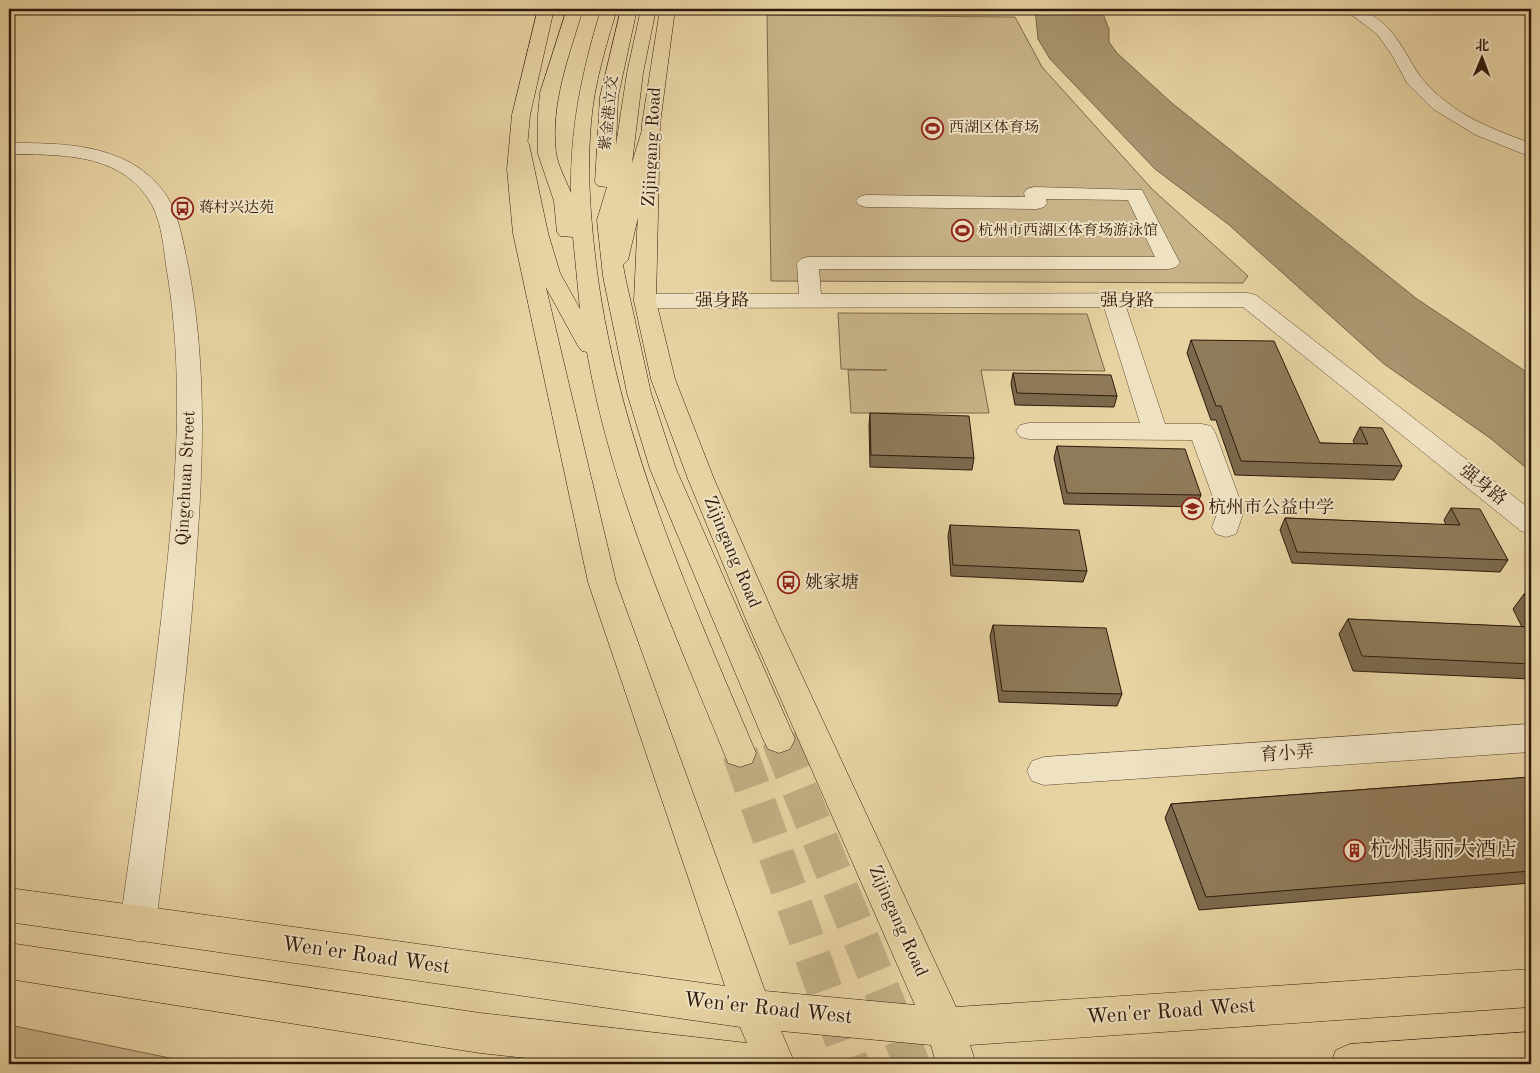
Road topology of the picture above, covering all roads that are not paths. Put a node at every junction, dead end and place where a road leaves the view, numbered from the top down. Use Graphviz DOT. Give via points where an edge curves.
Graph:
graph roads {
  1 [pos="546,9"];
  2 [pos="575,9"];
  3 [pos="591,9"];
  4 [pos="609,9"];
  5 [pos="629,9"];
  6 [pos="648,9"];
  7 [pos="667,9"];
  8 [pos="1351,9"];
  9 [pos="577,56"];
  10 [pos="565,117"];
  11 [pos="650,124"];
  12 [pos="520,144"];
  13 [pos="9,149"];
  14 [pos="1531,152"];
  15 [pos="866,201"];
  16 [pos="607,220"];
  17 [pos="1037,263"];
  18 [pos="585,272"];
  19 [pos="614,276"];
  20 [pos="1050,300"];
  21 [pos="645,301"];
  22 [pos="810,301"];
  23 [pos="1113,301"];
  24 [pos="599,362"];
  25 [pos="1030,431"];
  26 [pos="1155,431"];
  27 [pos="1531,524"];
  28 [pos="1226,527"];
  29 [pos="1531,738"];
  30 [pos="779,739"];
  31 [pos="740,753"];
  32 [pos="1044,771"];
  33 [pos="9,905"];
  34 [pos="138,924"];
  35 [pos="9,961"];
  36 [pos="1531,988"];
  37 [pos="752,1009"];
  38 [pos="945,1027"];
  39 [pos="1531,1052"];
  40 [pos="752,1064"];
  41 [pos="774,1064"];
  42 [pos="956,1064"];
  43 [pos="1350,1064"];
  1 -- 12 [label="main road" via="521,115"];
  2 -- 10 [label="main road" via="549,93"];
  3 -- 9 [label="main road"];
  4 -- 10 [label="main road" via="590,78"];
  5 -- 16 [label="main road, 紫金港立交" via="609,97"];
  6 -- 16 [label="main road" via="621,174"];
  7 -- 11 [label="main road, Zijingang Road"];
  8 -- 14 [label="street" via="1383,31 1400,54 1412,80 1439,105 1482,131"];
  10 -- 18 [label="main road" via="581,199"];
  10 -- 18 [label="main road" via="547,154 564,201 566,230"];
  11 -- 19 [label="main road"];
  11 -- 21 [label="main road, Zijingang Road"];
  12 -- 24 [label="main road" via="549,273"];
  12 -- 37 [label="main road" via="516,169 524,233 602,582"];
  13 -- 34 [label="street, Qingchuan Street" via="88,153 122,163 139,177 154,192 166,213 184,295 190,412 186,510 176,626"];
  15 -- 17 [label="street" via="1037,204 1034,193 1135,194 1169,263"];
  16 -- 19 [label="main road, 紫金港立交"];
  17 -- 20 [label="street"];
  17 -- 22 [label="street" via="808,263"];
  18 -- 24 [label="main road"];
  19 -- 30 [label="main road, Zijingang Road" via="625,339 663,469"];
  20 -- 22 [label="street, 强身路"];
  20 -- 23 [label="street, 强身路"];
  21 -- 22 [label="street, 强身路"];
  21 -- 38 [label="main road, Zijingang Road" via="663,379 701,479"];
  23 -- 26 [label="street"];
  23 -- 27 [label="street, 强身路" via="1248,300"];
  24 -- 31 [label="main road" via="636,494"];
  25 -- 26 [label="street"];
  26 -- 28 [label="street" via="1202,432 1231,511"];
  29 -- 32 [label="street, 育小弄"];
  33 -- 34 [label="main road, Wen'er Road West"];
  34 -- 37 [label="main road, Wen'er Road West"];
  35 -- 40 [label="main road" via="480,1034"];
  36 -- 38 [label="main road, Wen'er Road West"];
  37 -- 38 [label="main road, Wen'er Road West"];
  37 -- 41 [label="main road"];
  38 -- 42 [label="main road, Zijingang Road"];
  39 -- 43 [label="main road"];
}
